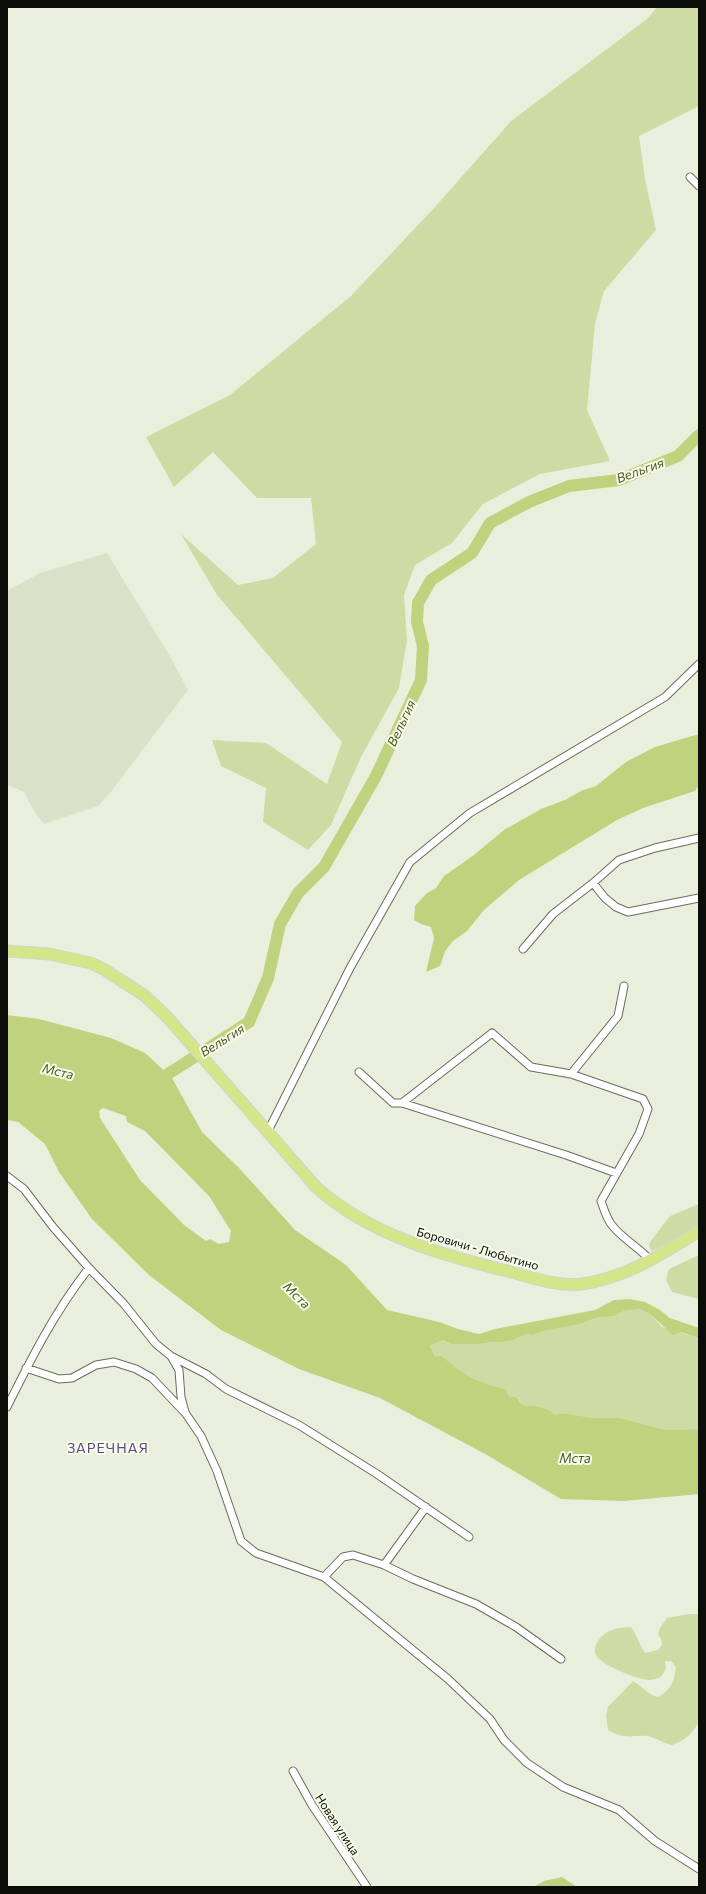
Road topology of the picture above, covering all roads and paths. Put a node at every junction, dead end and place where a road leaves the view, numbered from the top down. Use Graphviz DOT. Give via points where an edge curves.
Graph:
graph roads {
  1 [pos="690,177"];
  2 [pos="699,186"];
  3 [pos="699,664"];
  4 [pos="699,838"];
  5 [pos="593,883"];
  6 [pos="699,898"];
  7 [pos="523,949"];
  8 [pos="7,951"];
  9 [pos="624,986"];
  10 [pos="359,1072"];
  11 [pos="571,1074"];
  12 [pos="402,1103"];
  13 [pos="268,1131"];
  14 [pos="616,1173"];
  15 [pos="7,1176"];
  16 [pos="699,1231"];
  17 [pos="655,1258"];
  18 [pos="89,1268"];
  19 [pos="171,1356"];
  20 [pos="26,1368"];
  21 [pos="7,1406"];
  22 [pos="186,1414"];
  23 [pos="426,1507"];
  24 [pos="469,1537"];
  25 [pos="384,1565"];
  26 [pos="324,1577"];
  27 [pos="561,1659"];
  28 [pos="293,1771"];
  29 [pos="699,1869"];
  30 [pos="367,1887"];
  1 -- 2 [label="street"];
  3 -- 13 [label="street" via="665,697 470,814 410,862 350,968"];
  4 -- 5 [label="street" via="655,848 619,860"];
  5 -- 6 [label="street" via="605,898 628,912"];
  5 -- 7 [label="street" via="553,914"];
  8 -- 13 [label="main road, Боровичи - Любытино" via="49,954 91,963 145,996 168,1018"];
  9 -- 11 [label="street" via="618,1016"];
  10 -- 12 [label="street" via="393,1103"];
  11 -- 12 [label="street" via="531,1067 492,1033"];
  11 -- 14 [label="street" via="644,1099 648,1109 639,1134"];
  12 -- 14 [label="street"];
  13 -- 17 [label="main road, Боровичи - Любытино" via="316,1187 334,1203 385,1231 447,1255 567,1285 605,1279 628,1272"];
  14 -- 17 [label="street" via="601,1201 605,1214 621,1235"];
  15 -- 18 [label="street" via="24,1189"];
  16 -- 17 [label="main road, Боровичи - Любытино"];
  18 -- 19 [label="street" via="124,1304 156,1344"];
  18 -- 20 [label="street" via="44,1333"];
  19 -- 22 [label="street" via="180,1370 181,1397"];
  19 -- 23 [label="street" via="206,1374 226,1389 300,1425"];
  20 -- 21 [label="street"];
  20 -- 22 [label="street" via="60,1379 72,1378 96,1365 114,1362 136,1369 152,1378"];
  22 -- 26 [label="street" via="201,1436 217,1471 241,1541 256,1553"];
  23 -- 24 [label="street"];
  23 -- 25 [label="street"];
  25 -- 26 [label="street" via="354,1555 343,1557"];
  25 -- 27 [label="street" via="413,1580 476,1604 516,1627"];
  26 -- 29 [label="street" via="448,1679 490,1719 504,1740 528,1763 563,1787 619,1810 655,1841"];
  28 -- 30 [label="street, Новая улица" via="312,1805"];
}
